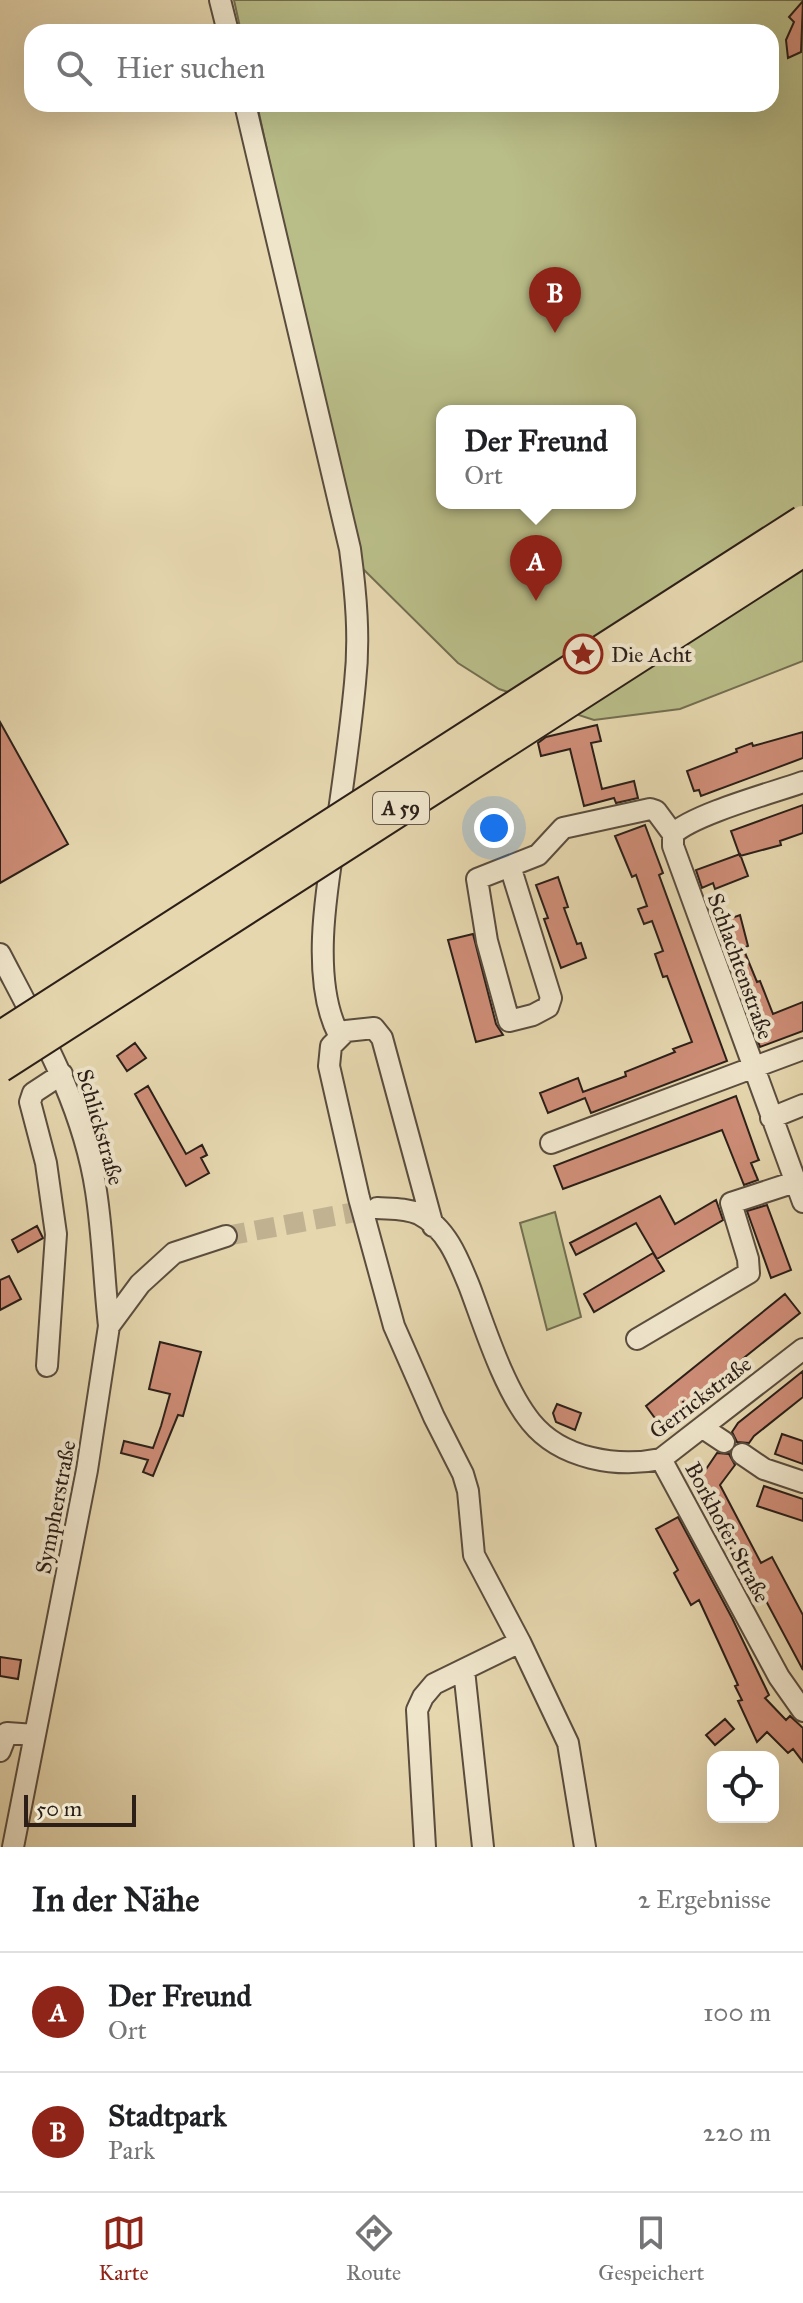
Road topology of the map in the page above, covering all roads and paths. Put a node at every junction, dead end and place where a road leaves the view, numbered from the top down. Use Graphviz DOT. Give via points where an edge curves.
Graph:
graph roads {
  1 [pos="220,0"];
  2 [pos="226,24"];
  3 [pos="247,112"];
  4 [pos="803,521"];
  5 [pos="803,551"];
  6 [pos="803,782"];
  7 [pos="673,834"];
  8 [pos="510,866"];
  9 [pos="0,954"];
  10 [pos="339,1035"];
  11 [pos="0,1037"];
  12 [pos="803,1049"];
  13 [pos="0,1067"];
  14 [pos="753,1068"];
  15 [pos="62,1074"];
  16 [pos="803,1105"];
  17 [pos="771,1118"];
  18 [pos="551,1143"];
  19 [pos="795,1182"];
  20 [pos="803,1202"];
  21 [pos="377,1208"];
  22 [pos="433,1226"];
  23 [pos="226,1236"];
  24 [pos="109,1326"];
  25 [pos="637,1339"];
  26 [pos="803,1349"];
  27 [pos="47,1366"];
  28 [pos="703,1428"];
  29 [pos="661,1459"];
  30 [pos="803,1482"];
  31 [pos="520,1642"];
  32 [pos="464,1670"];
  33 [pos="803,1711"];
  34 [pos="35,1735"];
  35 [pos="0,1751"];
  36 [pos="10,1835"];
  37 [pos="425,1847"];
  38 [pos="483,1847"];
  39 [pos="585,1847"];
  1 -- 2 [label="street"];
  3 -- 10 [label="street" via="350,549 359,612 356,680 327,887 323,967 331,1020"];
  4 -- 11 [label="highway, A 59, bridge"];
  5 -- 13 [label="highway, A 59, bridge"];
  6 -- 7 [label="street" via="700,818"];
  7 -- 8 [label="street" via="656,811 643,811 563,828 538,855"];
  7 -- 14 [label="street, Schlachtenstraße"];
  8 -- 8 [label="street" via="477,879 509,1021 548,1007 551,998"];
  9 -- 15 [label="street, Schlickstraße"];
  10 -- 22 [label="street" via="365,1027 374,1028 382,1038"];
  10 -- 31 [label="street" via="331,1046 329,1066 394,1326 463,1474 474,1555"];
  12 -- 14 [label="street"];
  14 -- 17 [label="street, Schlachtenstraße"];
  14 -- 18 [label="street"];
  15 -- 24 [label="street, Schlickstraße" via="96,1192"];
  15 -- 27 [label="street" via="33,1093 30,1102 56,1234"];
  16 -- 17 [label="street"];
  17 -- 19 [label="street, Schlachtenstraße"];
  19 -- 20 [label="street, Schlachtenstraße"];
  19 -- 25 [label="street" via="731,1203 749,1273"];
  21 -- 22 [label="street" via="420,1214"];
  22 -- 29 [label="street, Gerrickstraße" via="458,1259 504,1374 531,1422 550,1439 594,1460"];
  23 -- 24 [label="street, Sympherstraße" via="174,1253 140,1284"];
  24 -- 34 [label="street, Sympherstraße"];
  26 -- 28 [label="street, Gerrickstraße"];
  28 -- 29 [label="street, Gerrickstraße"];
  28 -- 30 [label="street" via="764,1469"];
  29 -- 33 [label="street, Borkhofer Straße" via="779,1677"];
  31 -- 32 [label="street"];
  31 -- 39 [label="street" via="568,1743"];
  32 -- 37 [label="street" via="434,1684 417,1710"];
  32 -- 38 [label="street"];
  34 -- 35 [label="street" via="7,1733"];
  34 -- 36 [label="street, Sympherstraße"];
}
